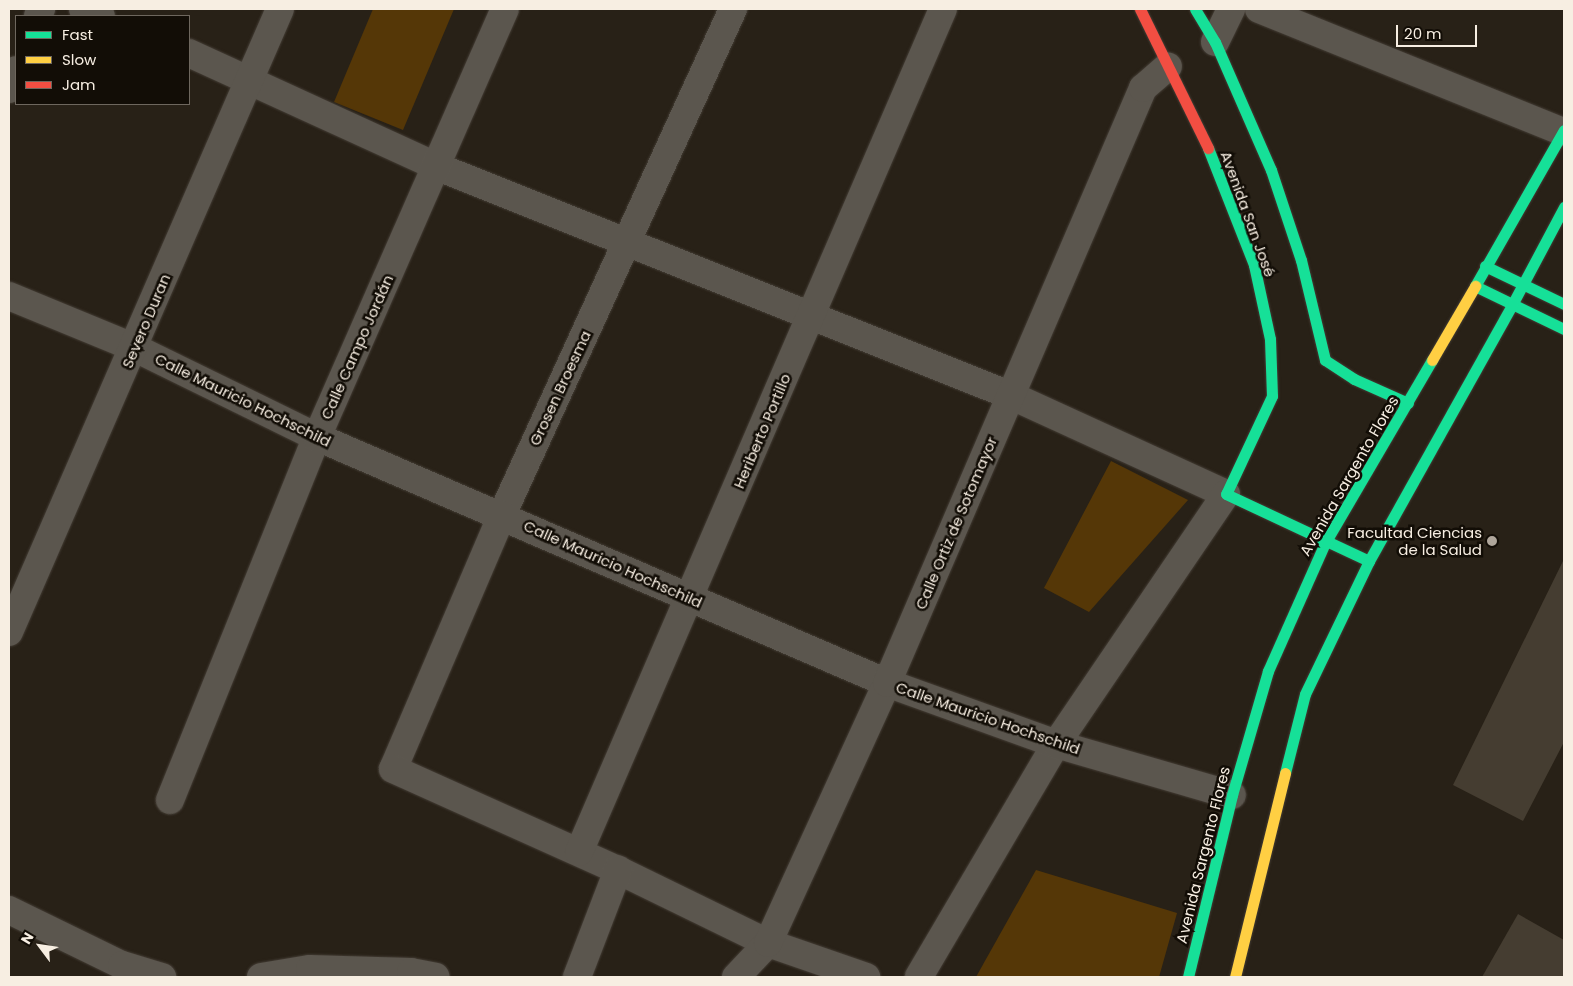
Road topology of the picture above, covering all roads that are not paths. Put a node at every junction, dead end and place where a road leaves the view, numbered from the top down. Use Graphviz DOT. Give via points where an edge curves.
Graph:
graph roads {
  1 [pos="83,9"];
  2 [pos="280,9"];
  3 [pos="505,9"];
  4 [pos="733,9"];
  5 [pos="943,9"];
  6 [pos="1140,9"];
  7 [pos="1195,9"];
  8 [pos="1231,9"];
  9 [pos="1258,9"];
  10 [pos="98,15"];
  11 [pos="1215,42"];
  12 [pos="190,53"];
  13 [pos="1168,66"];
  14 [pos="15,73"];
  15 [pos="250,79"];
  16 [pos="9,89"];
  17 [pos="1564,131"];
  18 [pos="438,167"];
  19 [pos="1564,208"];
  20 [pos="626,242"];
  21 [pos="1485,266"];
  22 [pos="1523,282"];
  23 [pos="1475,286"];
  24 [pos="9,296"];
  25 [pos="1513,303"];
  26 [pos="1564,304"];
  27 [pos="811,315"];
  28 [pos="1564,330"];
  29 [pos="135,348"];
  30 [pos="1012,396"];
  31 [pos="1408,402"];
  32 [pos="317,437"];
  33 [pos="1226,494"];
  34 [pos="502,515"];
  35 [pos="1325,543"];
  36 [pos="1370,561"];
  37 [pos="690,597"];
  38 [pos="9,632"];
  39 [pos="887,683"];
  40 [pos="1056,744"];
  41 [pos="1232,795"];
  42 [pos="170,800"];
  43 [pos="579,852"];
  44 [pos="618,870"];
  45 [pos="9,910"];
  46 [pos="768,943"];
  47 [pos="308,973"];
  48 [pos="162,977"];
  49 [pos="261,977"];
  50 [pos="436,977"];
  51 [pos="577,977"];
  52 [pos="736,977"];
  53 [pos="866,977"];
  54 [pos="919,977"];
  55 [pos="1188,977"];
  56 [pos="1235,977"];
  1 -- 10 [label="street"];
  2 -- 15 [label="street, Severo Duran"];
  3 -- 18 [label="street, Calle Campo Jordán"];
  4 -- 20 [label="street, Grosen Broesma"];
  5 -- 27 [label="street, Heriberto Portillo"];
  6 -- 13 [label="street, Avenida San José"];
  7 -- 11 [label="street"];
  8 -- 11 [label="street"];
  9 -- 17 [label="street"];
  11 -- 31 [label="street" via="1271,170 1301,260 1325,360 1354,379"];
  12 -- 15 [label="street"];
  13 -- 30 [label="street, Calle Ortiz de Sotomayor" via="1143,88"];
  13 -- 33 [label="street, Avenida San José" via="1218,169 1254,265 1270,339 1272,396"];
  14 -- 16 [label="street"];
  15 -- 18 [label="street"];
  15 -- 29 [label="street, Severo Duran"];
  17 -- 21 [label="street, Avenida Sargento Flores"];
  18 -- 20 [label="street"];
  18 -- 32 [label="street, Calle Campo Jordán"];
  19 -- 22 [label="street"];
  20 -- 27 [label="street"];
  20 -- 34 [label="street, Grosen Broesma"];
  21 -- 22 [label="street"];
  21 -- 23 [label="street, Avenida Sargento Flores"];
  22 -- 25 [label="street"];
  22 -- 26 [label="street"];
  23 -- 25 [label="street"];
  23 -- 31 [label="street, Avenida Sargento Flores"];
  24 -- 29 [label="street, Calle Mauricio Hochschild"];
  25 -- 28 [label="street"];
  25 -- 36 [label="street"];
  27 -- 30 [label="street"];
  27 -- 37 [label="street, Heriberto Portillo"];
  29 -- 32 [label="street, Calle Mauricio Hochschild"];
  29 -- 38 [label="street, Severo Duran"];
  30 -- 33 [label="street"];
  30 -- 39 [label="street, Calle Ortiz de Sotomayor"];
  31 -- 35 [label="street, Avenida Sargento Flores"];
  32 -- 34 [label="street, Calle Mauricio Hochschild"];
  32 -- 42 [label="street, Calle Campo Jordán"];
  33 -- 35 [label="street"];
  33 -- 40 [label="street"];
  34 -- 37 [label="street, Calle Mauricio Hochschild"];
  34 -- 43 [label="street, Grosen Broesma" via="393,769"];
  35 -- 36 [label="street"];
  35 -- 41 [label="street, Avenida Sargento Flores" via="1268,671"];
  36 -- 56 [label="street" via="1305,694"];
  37 -- 39 [label="street, Calle Mauricio Hochschild"];
  37 -- 43 [label="street, Heriberto Portillo"];
  39 -- 40 [label="street, Calle Mauricio Hochschild"];
  39 -- 46 [label="street, Calle Ortiz de Sotomayor"];
  40 -- 41 [label="street, Calle Mauricio Hochschild"];
  40 -- 54 [label="street"];
  41 -- 55 [label="street, Avenida Sargento Flores"];
  43 -- 44 [label="street"];
  44 -- 46 [label="street"];
  44 -- 51 [label="street"];
  45 -- 48 [label="street" via="122,965"];
  46 -- 52 [label="street, Calle Ortiz de Sotomayor"];
  46 -- 53 [label="street"];
  47 -- 49 [label="street"];
  47 -- 50 [label="street" via="411,972"];
}
